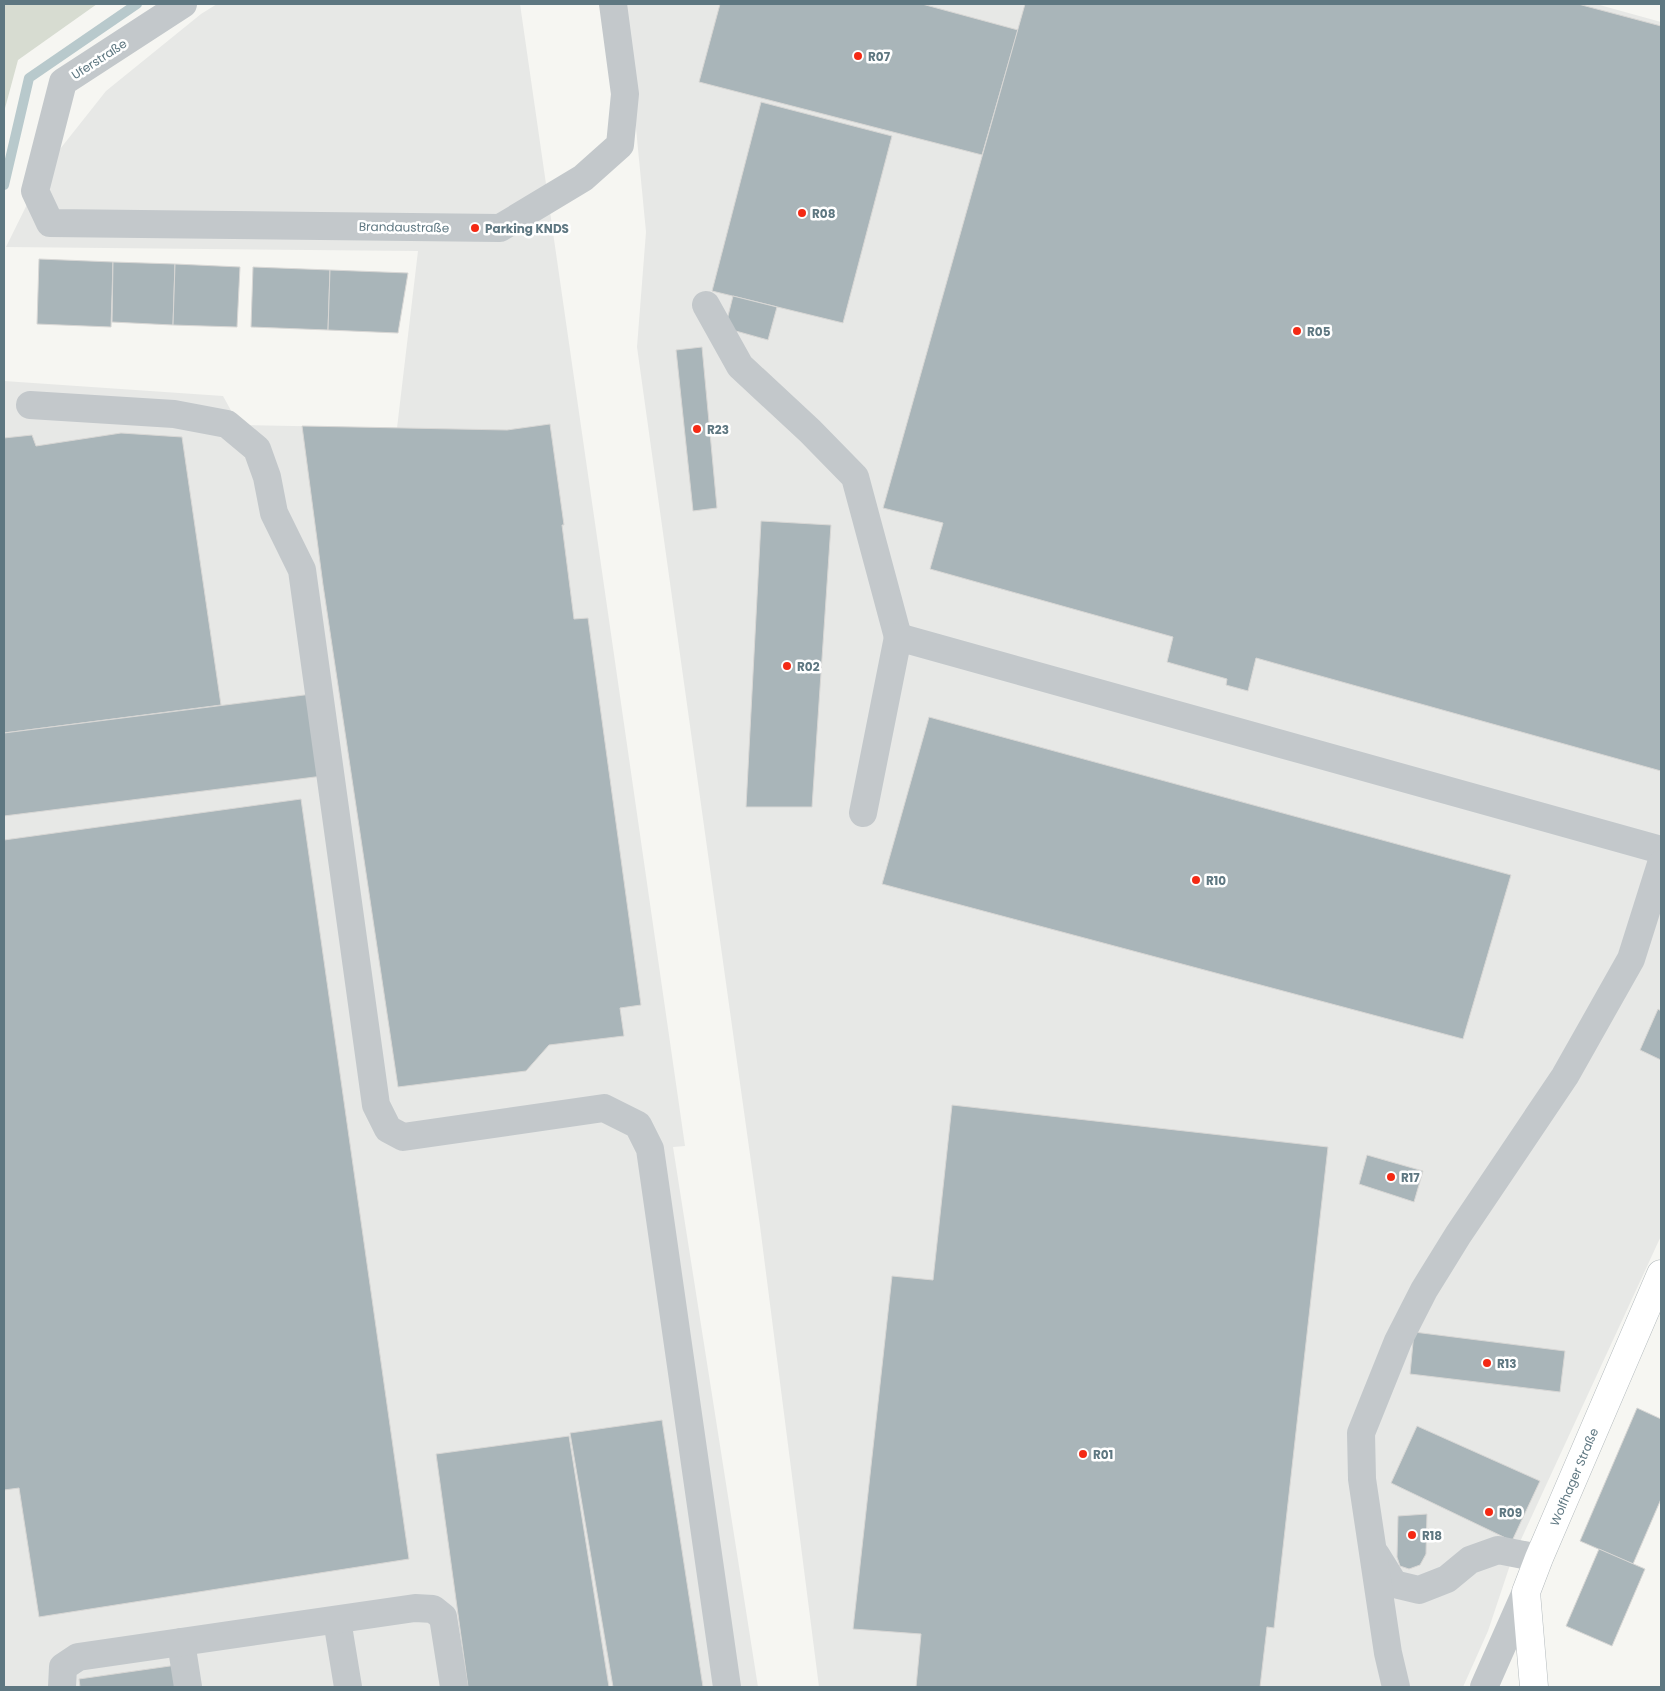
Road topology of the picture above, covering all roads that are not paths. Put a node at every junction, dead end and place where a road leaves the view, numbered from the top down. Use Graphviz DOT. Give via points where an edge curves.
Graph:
graph roads {
  1 [pos="183,4"];
  2 [pos="613,4"];
  3 [pos="50,223"];
  4 [pos="706,305"];
  5 [pos="30,405"];
  6 [pos="898,637"];
  7 [pos="863,813"];
  8 [pos="1661,850"];
  9 [pos="1661,864"];
  10 [pos="1661,1274"];
  11 [pos="1374,1551"];
  12 [pos="1538,1558"];
  13 [pos="1526,1592"];
  14 [pos="337,1620"];
  15 [pos="181,1642"];
  16 [pos="62,1687"];
  17 [pos="188,1687"];
  18 [pos="348,1687"];
  19 [pos="454,1687"];
  20 [pos="727,1687"];
  21 [pos="1396,1687"];
  22 [pos="1484,1687"];
  23 [pos="1534,1687"];
  1 -- 3 [label="street, Uferstraße" via="63,82 35,191"];
  2 -- 3 [label="street, Brandaustraße" via="625,94 620,145 583,178 500,228"];
  4 -- 6 [label="street" via="740,366 810,430 855,477"];
  5 -- 20 [label="street" via="174,414 227,424 257,449 267,476 274,513 302,570 376,1105 388,1130 403,1137 604,1108 638,1126 650,1149"];
  6 -- 7 [label="street"];
  6 -- 8 [label="street"];
  9 -- 11 [label="street" via="1632,959 1565,1076 1458,1234 1398,1341 1361,1433 1362,1479"];
  10 -- 12 [label="main road, Wolfhager Straße"];
  11 -- 12 [label="street" via="1394,1584 1419,1590 1447,1579 1470,1560 1498,1550"];
  11 -- 21 [label="street"];
  12 -- 13 [label="main road, Wolfhager Straße"];
  13 -- 22 [label="street"];
  13 -- 23 [label="main road, Wolfhager Straße"];
  14 -- 15 [label="street"];
  14 -- 18 [label="street"];
  14 -- 19 [label="street" via="415,1608 433,1609 443,1617"];
  15 -- 16 [label="street" via="78,1657 63,1667"];
  15 -- 17 [label="street"];
}
